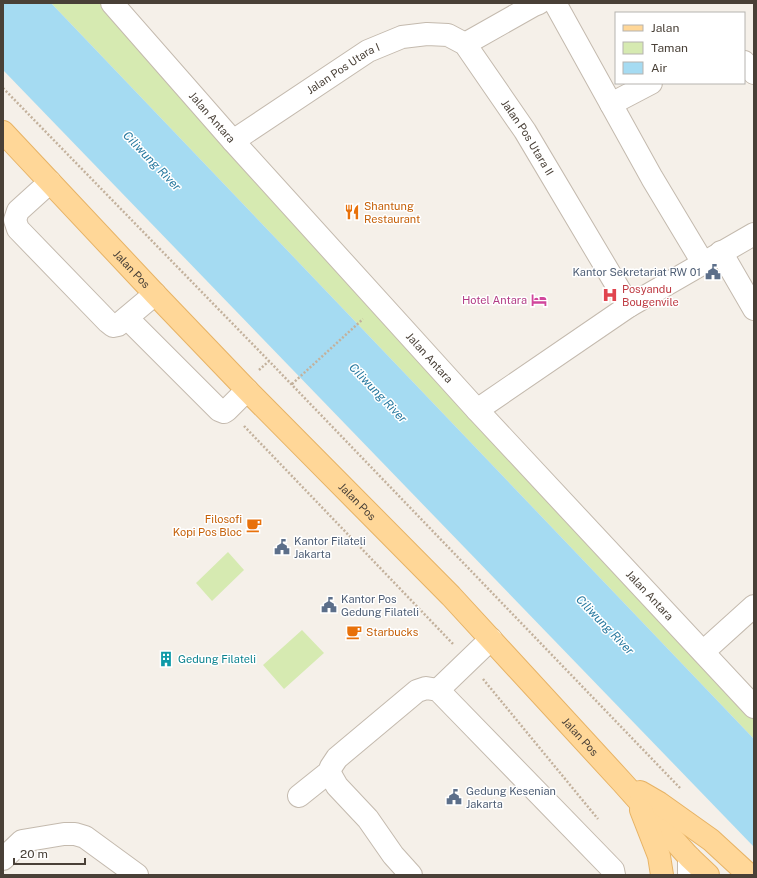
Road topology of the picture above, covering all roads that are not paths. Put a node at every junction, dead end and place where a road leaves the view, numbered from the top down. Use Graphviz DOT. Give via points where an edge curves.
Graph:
graph roads {
  1 [pos="112,3"];
  2 [pos="539,3"];
  3 [pos="555,3"];
  4 [pos="465,44"];
  5 [pos="745,63"];
  6 [pos="754,72"];
  7 [pos="649,84"];
  8 [pos="612,104"];
  9 [pos="3,132"];
  10 [pos="232,141"];
  11 [pos="50,182"];
  12 [pos="754,234"];
  13 [pos="712,257"];
  14 [pos="155,294"];
  15 [pos="629,306"];
  16 [pos="754,309"];
  17 [pos="127,318"];
  18 [pos="247,390"];
  19 [pos="477,410"];
  20 [pos="754,606"];
  21 [pos="491,639"];
  22 [pos="703,652"];
  23 [pos="438,690"];
  24 [pos="754,707"];
  25 [pos="329,772"];
  26 [pos="622,782"];
  27 [pos="299,796"];
  28 [pos="636,798"];
  29 [pos="3,859"];
  30 [pos="689,866"];
  31 [pos="137,875"];
  32 [pos="411,875"];
  33 [pos="614,875"];
  34 [pos="662,875"];
  35 [pos="708,875"];
  36 [pos="749,875"];
  1 -- 10 [label="street, Jalan Antara"];
  2 -- 4 [label="street"];
  3 -- 8 [label="street"];
  4 -- 10 [label="street, Jalan Pos Utara I" via="448,35 427,34 402,37 375,48"];
  4 -- 15 [label="street, Jalan Pos Utara II" via="525,131"];
  5 -- 6 [label="street"];
  7 -- 8 [label="street"];
  8 -- 13 [label="street" via="652,178"];
  9 -- 11 [label="main road, Jalan Pos"];
  10 -- 19 [label="street, Jalan Antara"];
  11 -- 14 [label="main road, Jalan Pos"];
  11 -- 17 [label="street" via="18,211 15,220 18,228 108,322 113,326 118,325"];
  12 -- 13 [label="street"];
  13 -- 15 [label="street"];
  13 -- 16 [label="street"];
  14 -- 17 [label="street"];
  14 -- 18 [label="main road, Jalan Pos"];
  15 -- 19 [label="street"];
  17 -- 18 [label="street" via="219,410 224,412"];
  18 -- 21 [label="main road, Jalan Pos"];
  19 -- 22 [label="street, Jalan Antara"];
  20 -- 22 [label="street"];
  21 -- 23 [label="street"];
  21 -- 26 [label="main road, Jalan Pos"];
  22 -- 24 [label="street, Jalan Antara"];
  23 -- 25 [label="street" via="426,688 417,691 337,758"];
  23 -- 33 [label="street" via="613,870"];
  25 -- 27 [label="street"];
  25 -- 32 [label="street" via="337,786 368,819 393,855"];
  26 -- 28 [label="main road, Jalan Pos"];
  26 -- 36 [label="main road" via="659,803 711,840"];
  28 -- 30 [label="main road, Jalan Pos"];
  28 -- 34 [label="main road" via="659,856"];
  29 -- 31 [label="street" via="22,841 75,834 86,837"];
  30 -- 35 [label="main road, Jalan Pos"];
}
